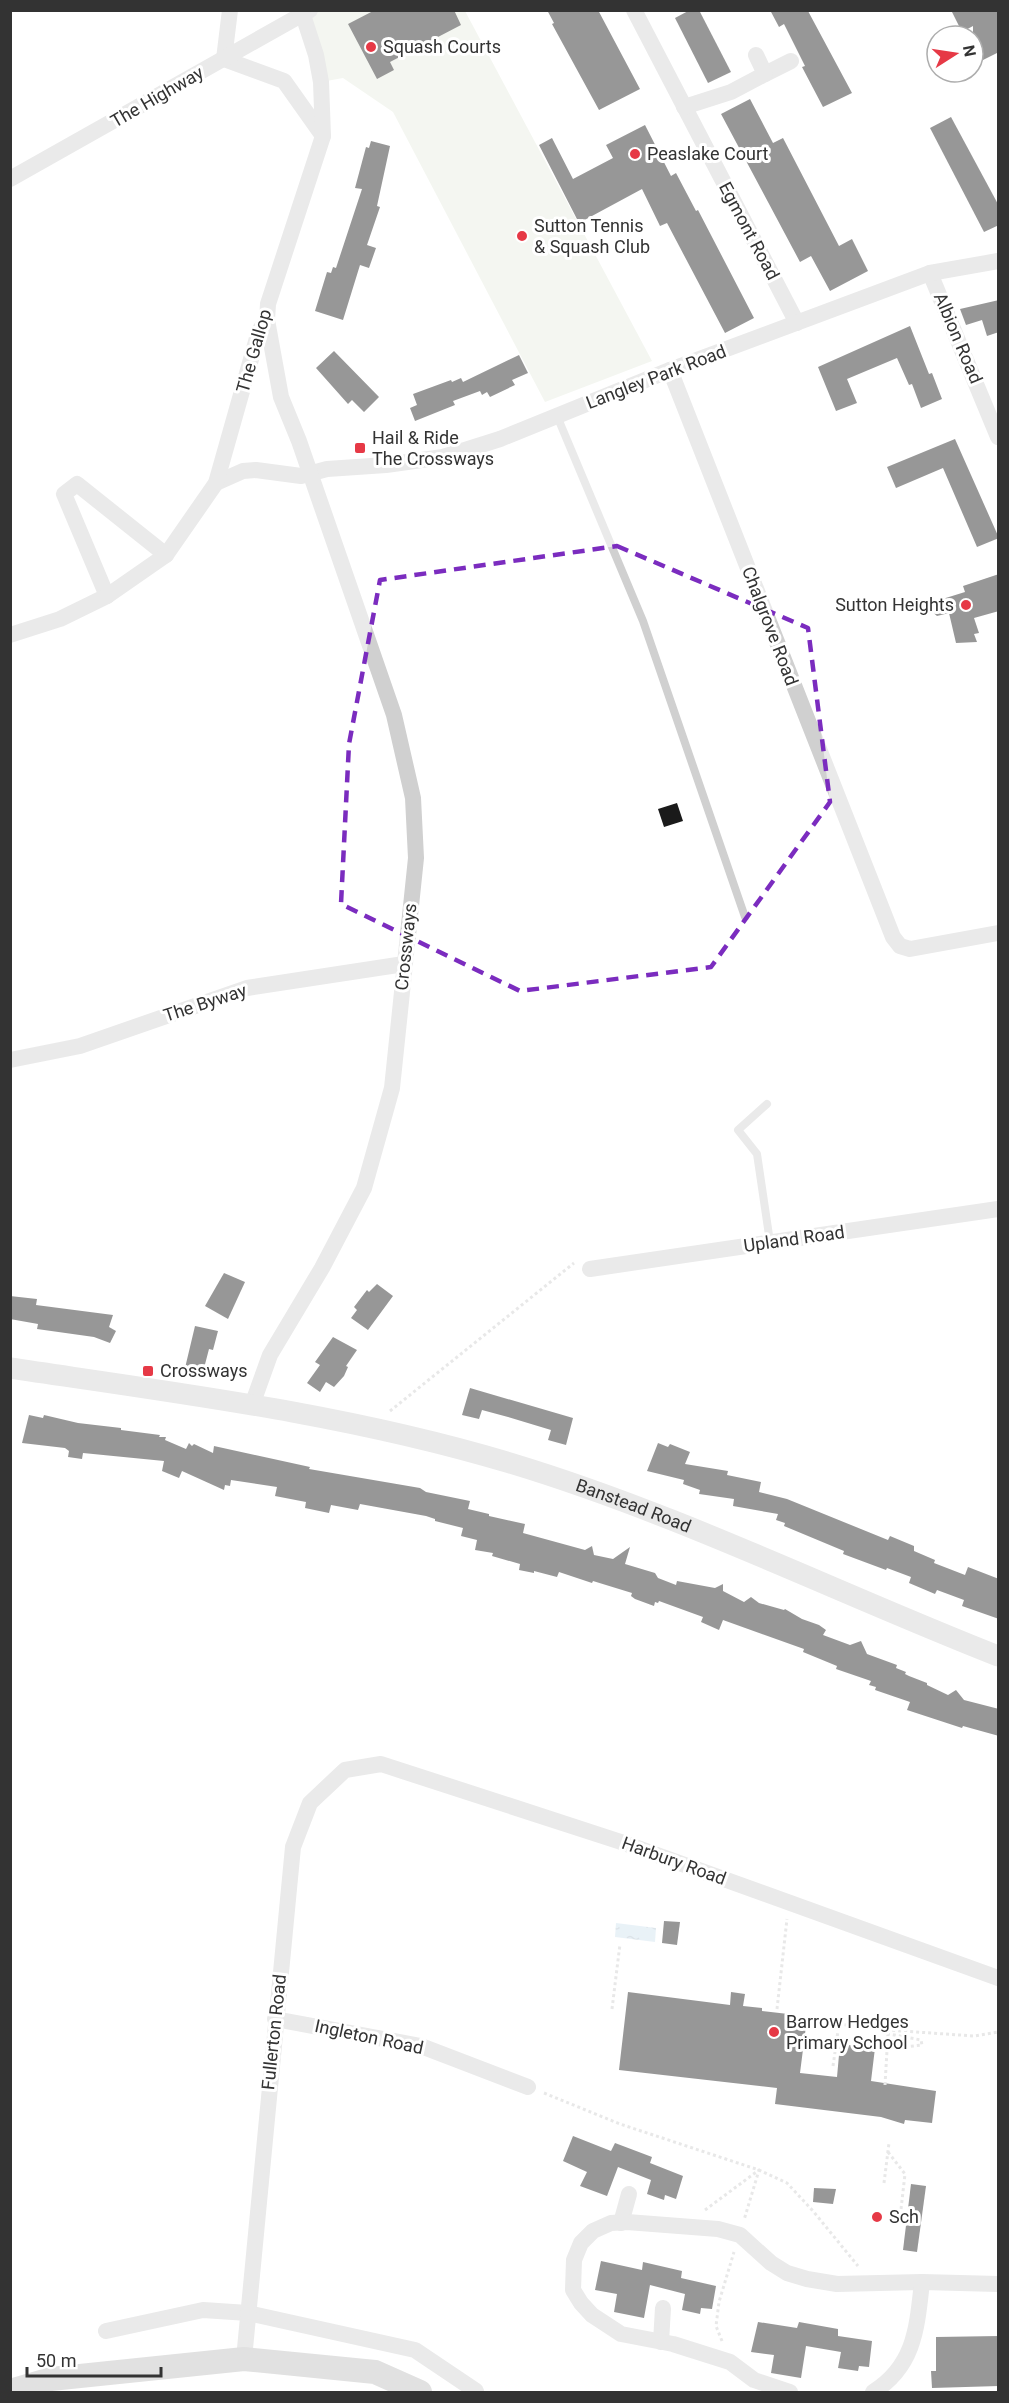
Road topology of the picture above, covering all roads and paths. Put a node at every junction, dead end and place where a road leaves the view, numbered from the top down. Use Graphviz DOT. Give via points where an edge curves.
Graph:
graph roads {
  1 [pos="230,10"];
  2 [pos="634,10"];
  3 [pos="304,12"];
  4 [pos="756,55"];
  5 [pos="224,59"];
  6 [pos="791,61"];
  7 [pos="765,74"];
  8 [pos="684,107"];
  9 [pos="323,136"];
  10 [pos="10,179"];
  11 [pos="999,261"];
  12 [pos="930,273"];
  13 [pos="267,320"];
  14 [pos="797,323"];
  15 [pos="670,370"];
  16 [pos="557,416"];
  17 [pos="999,437"];
  18 [pos="310,474"];
  19 [pos="216,483"];
  20 [pos="166,555"];
  21 [pos="107,596"];
  22 [pos="10,635"];
  23 [pos="745,917"];
  24 [pos="999,933"];
  25 [pos="404,964"];
  26 [pos="10,1060"];
  27 [pos="767,1104"];
  28 [pos="999,1209"];
  29 [pos="770,1242"];
  30 [pos="590,1269"];
  31 [pos="11,1372"];
  32 [pos="252,1405"];
  33 [pos="381,1429"];
  34 [pos="999,1656"];
  35 [pos="345,1770"];
  36 [pos="789,1902"];
  37 [pos="620,1944"];
  38 [pos="999,1978"];
  39 [pos="777,2008"];
  40 [pos="612,2009"];
  41 [pos="275,2019"];
  42 [pos="888,2032"];
  43 [pos="999,2032"];
  44 [pos="887,2049"];
  45 [pos="833,2066"];
  46 [pos="885,2085"];
  47 [pos="528,2087"];
  48 [pos="889,2143"];
  49 [pos="888,2152"];
  50 [pos="884,2183"];
  51 [pos="628,2194"];
  52 [pos="900,2218"];
  53 [pos="621,2223"];
  54 [pos="922,2282"];
  55 [pos="872,2284"];
  56 [pos="999,2284"];
  57 [pos="663,2308"];
  58 [pos="248,2313"];
  59 [pos="106,2331"];
  60 [pos="661,2342"];
  61 [pos="244,2359"];
  62 [pos="10,2391"];
  63 [pos="476,2391"];
  64 [pos="420,2392"];
  65 [pos="790,2392"];
  66 [pos="873,2392"];
  1 -- 5 [label="street"];
  2 -- 8 [label="street, Egmont Road"];
  3 -- 5 [label="street, The Highway"];
  3 -- 9 [label="street, The Gallop" via="321,82"];
  4 -- 7 [label="street"];
  5 -- 9 [label="street" via="284,81"];
  5 -- 10 [label="street, The Highway"];
  6 -- 7 [label="street"];
  7 -- 8 [label="street" via="731,92"];
  8 -- 14 [label="street, Egmont Road"];
  9 -- 13 [label="street, The Gallop" via="268,304"];
  11 -- 12 [label="street, Langley Park Road"];
  12 -- 14 [label="street, Langley Park Road"];
  12 -- 17 [label="street, Albion Road"];
  13 -- 18 [label="street, Crossways" via="283,405"];
  13 -- 19 [label="street, The Gallop" via="259,331"];
  14 -- 15 [label="street, Langley Park Road"];
  15 -- 16 [label="street, Langley Park Road"];
  15 -- 24 [label="street, Chalgrove Road" via="893,937 910,949"];
  16 -- 18 [label="street, Langley Park Road" via="443,457"];
  16 -- 23 [label="lane" via="643,621"];
  18 -- 19 [label="street" via="243,471"];
  18 -- 25 [label="street, Crossways" via="394,715 413,798 416,858"];
  19 -- 20 [label="street, The Gallop"];
  20 -- 21 [label="street, The Gallop"];
  20 -- 21 [label="street" via="77,484 64,494"];
  21 -- 22 [label="street, The Gallop" via="60,619"];
  25 -- 26 [label="street, The Byway" via="247,988 80,1046"];
  25 -- 32 [label="street, Crossways" via="392,1088 364,1188 270,1355"];
  27 -- 29 [label="lane" via="738,1130 757,1154"];
  28 -- 29 [label="street, Upland Road"];
  29 -- 30 [label="street, Upland Road"];
  30 -- 33 [label="path" via="575,1262 391,1410"];
  31 -- 32 [label="street, Banstead Road"];
  32 -- 33 [label="street, Banstead Road"];
  33 -- 34 [label="street, Banstead Road" via="510,1463 626,1502"];
  35 -- 36 [label="street, Harbury Road" via="381,1764 621,1842"];
  35 -- 41 [label="street, Fullerton Road" via="310,1803 293,1847"];
  36 -- 38 [label="street, Harbury Road"];
  36 -- 39 [label="path"];
  37 -- 40 [label="path"];
  41 -- 47 [label="street, Ingleton Road" via="421,2046"];
  41 -- 58 [label="street, Fullerton Road"];
  42 -- 43 [label="path" via="974,2036"];
  42 -- 44 [label="path"];
  42 -- 44 [label="path" via="921,2040 922,2045"];
  42 -- 45 [label="path" via="839,2024"];
  44 -- 46 [label="path"];
  47 -- 55 [label="path" via="787,2183"];
  48 -- 49 [label="path"];
  49 -- 50 [label="path"];
  49 -- 52 [label="path" via="905,2174"];
  51 -- 53 [label="street"];
  53 -- 55 [label="street" via="728,2231 740,2235 787,2273 837,2284"];
  53 -- 60 [label="street" via="593,2231 581,2243 574,2260 573,2290 592,2315 621,2334"];
  54 -- 55 [label="street"];
  54 -- 56 [label="street"];
  54 -- 66 [label="street" via="908,2356 897,2374"];
  57 -- 60 [label="street"];
  58 -- 59 [label="street" via="203,2310"];
  58 -- 61 [label="street, Fullerton Road"];
  58 -- 63 [label="street" via="415,2350"];
  60 -- 65 [label="street" via="730,2362 754,2380"];
  61 -- 62 [label="main road" via="51,2379"];
  61 -- 64 [label="main road" via="375,2372"];
}
